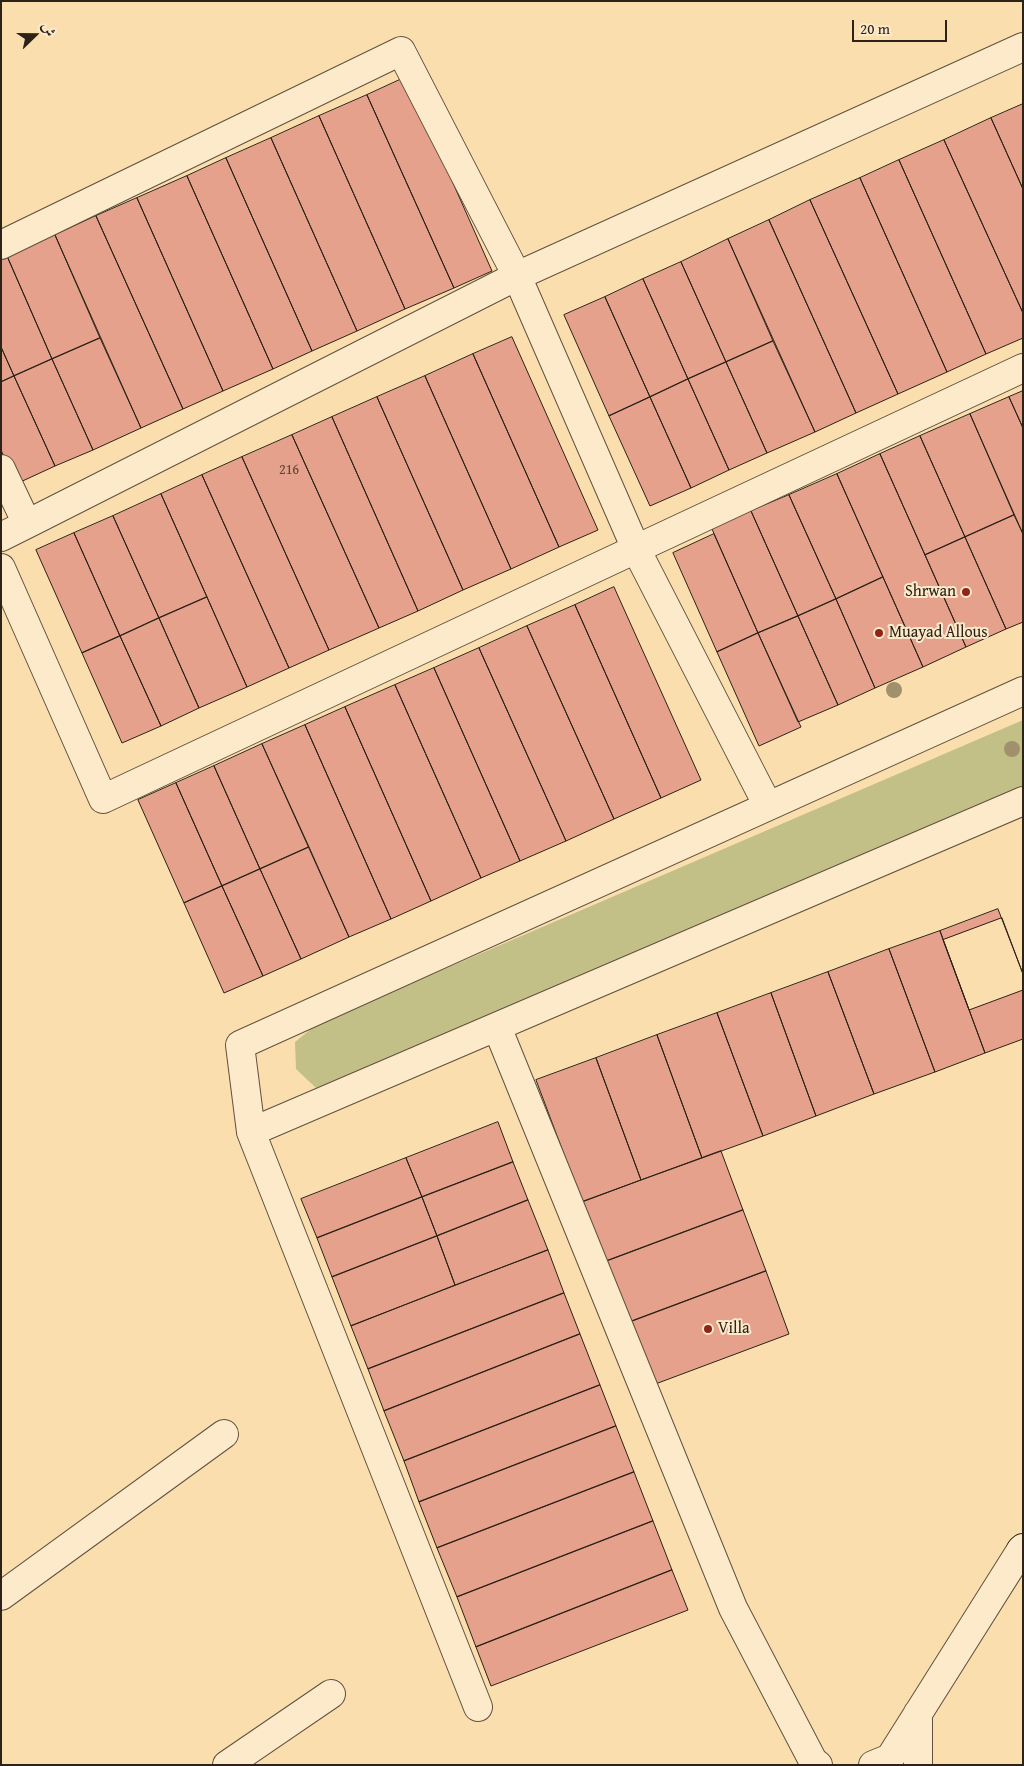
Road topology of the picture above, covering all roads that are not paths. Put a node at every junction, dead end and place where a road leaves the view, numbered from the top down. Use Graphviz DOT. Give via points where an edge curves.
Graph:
graph roads {
  1 [pos="1023,47"];
  2 [pos="1,245"];
  3 [pos="517,276"];
  4 [pos="1023,368"];
  5 [pos="1,469"];
  6 [pos="27,524"];
  7 [pos="1,537"];
  8 [pos="636,549"];
  9 [pos="1,568"];
  10 [pos="1023,691"];
  11 [pos="1023,801"];
  12 [pos="768,806"];
  13 [pos="497,1026"];
  14 [pos="251,1132"];
  15 [pos="224,1434"];
  16 [pos="1022,1549"];
  17 [pos="1015,1579"];
  18 [pos="1,1596"];
  19 [pos="331,1694"];
  20 [pos="478,1707"];
  21 [pos="918,1713"];
  22 [pos="227,1765"];
  23 [pos="818,1765"];
  24 [pos="873,1765"];
  25 [pos="918,1765"];
  1 -- 3 [label="street"];
  2 -- 3 [label="street" via="401,51"];
  3 -- 6 [label="street"];
  3 -- 8 [label="street"];
  4 -- 8 [label="street"];
  5 -- 6 [label="street"];
  6 -- 7 [label="street"];
  8 -- 9 [label="street" via="104,799"];
  8 -- 12 [label="street"];
  10 -- 12 [label="street"];
  11 -- 13 [label="street"];
  12 -- 14 [label="street" via="240,1045"];
  13 -- 14 [label="street"];
  13 -- 23 [label="street" via="733,1608"];
  14 -- 20 [label="street"];
  15 -- 18 [label="street"];
  16 -- 17 [label="street"];
  17 -- 21 [label="street"];
  19 -- 22 [label="street"];
  21 -- 24 [label="street" via="890,1758"];
  21 -- 25 [label="street"];
}
